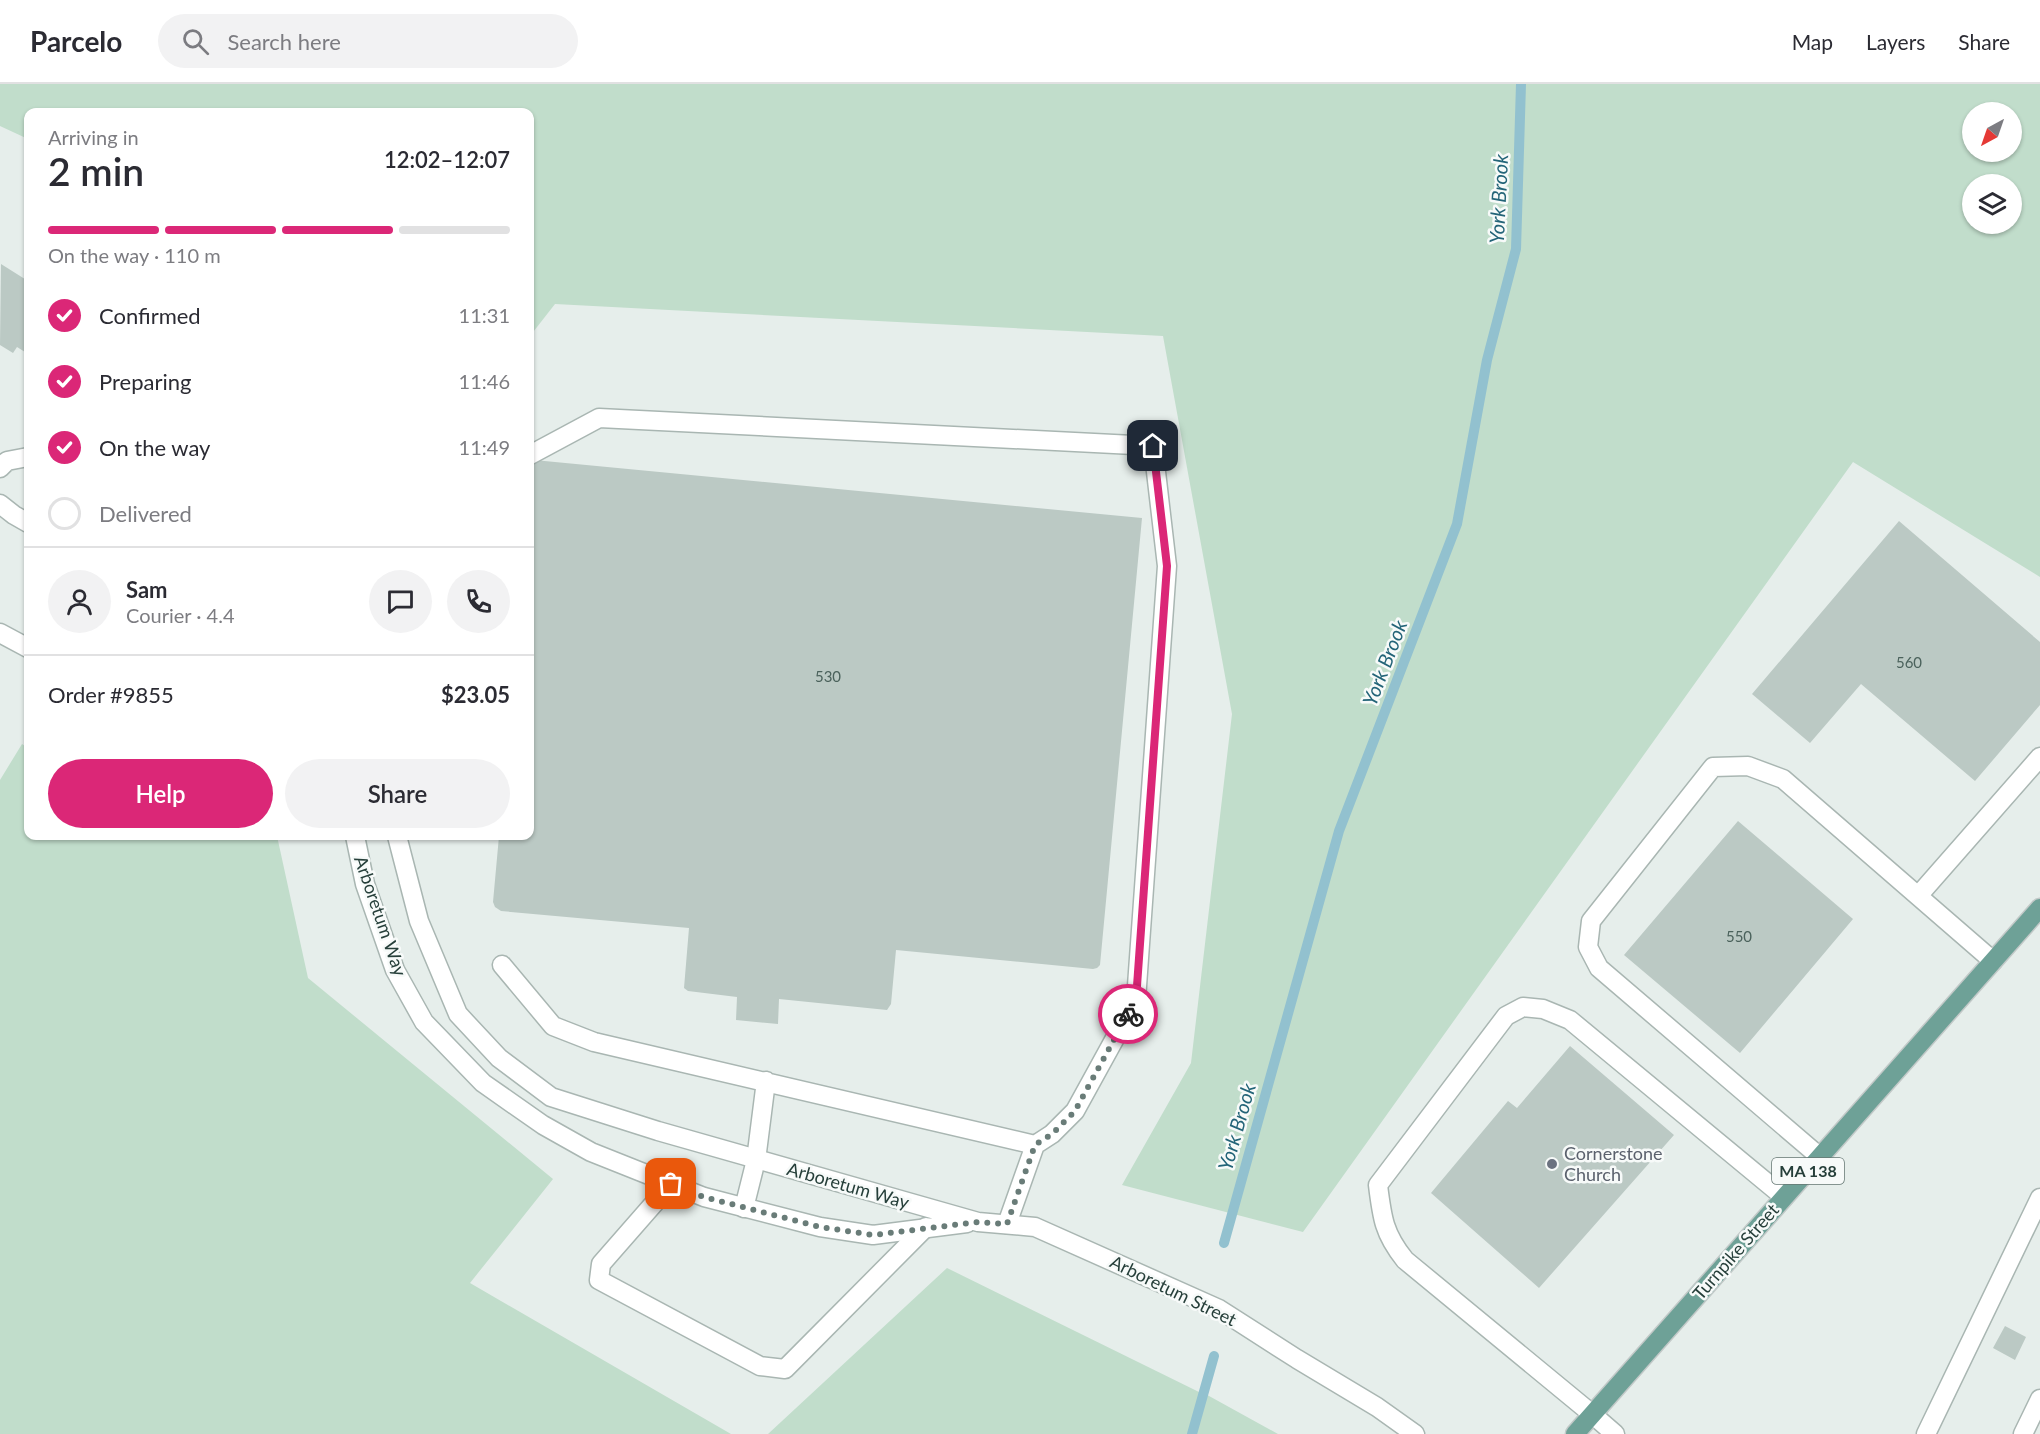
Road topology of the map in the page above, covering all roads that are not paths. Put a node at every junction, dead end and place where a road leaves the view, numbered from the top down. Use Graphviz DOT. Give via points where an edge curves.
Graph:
graph roads {
  1 [pos="534,453"];
  2 [pos="24,458"];
  3 [pos="0,468"];
  4 [pos="0,504"];
  5 [pos="24,521"];
  6 [pos="0,633"];
  7 [pos="24,646"];
  8 [pos="2040,757"];
  9 [pos="356,840"];
  10 [pos="398,840"];
  11 [pos="1918,896"];
  12 [pos="2040,908"];
  13 [pos="1993,961"];
  14 [pos="502,965"];
  15 [pos="766,1081"];
  16 [pos="1035,1145"];
  17 [pos="1820,1157"];
  18 [pos="756,1160"];
  19 [pos="671,1184"];
  20 [pos="1784,1197"];
  21 [pos="2040,1198"];
  22 [pos="744,1208"];
  23 [pos="978,1222"];
  24 [pos="1007,1224"];
  25 [pos="926,1227"];
  26 [pos="2040,1399"];
  27 [pos="1592,1414"];
  28 [pos="1416,1434"];
  29 [pos="1575,1434"];
  30 [pos="1616,1434"];
  31 [pos="1926,1434"];
  32 [pos="2023,1434"];
  1 -- 16 [label="street" via="599,418 1153,446 1167,566 1136,1000 1075,1111"];
  2 -- 3 [label="street" via="7,461"];
  4 -- 5 [label="street"];
  6 -- 7 [label="street"];
  8 -- 11 [label="street"];
  9 -- 19 [label="street, Arboretum Way" via="365,884 395,970 424,1022 483,1083 543,1125 591,1152"];
  10 -- 18 [label="street, Arboretum Way" via="418,921 458,1014 499,1058 551,1097"];
  11 -- 13 [label="street"];
  11 -- 17 [label="street" via="1783,779 1748,766 1713,767 1591,921 1588,947 1599,968"];
  12 -- 13 [label="main road, Turnpike Street / MA 138"];
  13 -- 17 [label="main road, Turnpike Street / MA 138"];
  14 -- 15 [label="street" via="553,1026 594,1042"];
  15 -- 16 [label="street"];
  15 -- 18 [label="street"];
  16 -- 24 [label="street"];
  17 -- 20 [label="main road, Turnpike Street / MA 138"];
  18 -- 22 [label="street"];
  18 -- 23 [label="street, Arboretum Way"];
  19 -- 22 [label="street, Arboretum Way"];
  19 -- 25 [label="street" via="601,1264 599,1280 760,1366 785,1369"];
  20 -- 27 [label="main road, Turnpike Street / MA 138"];
  20 -- 27 [label="street" via="1570,1020 1543,1009 1523,1007 1506,1016 1378,1185 1382,1214 1391,1243 1405,1260"];
  21 -- 31 [label="street"];
  22 -- 25 [label="street, Arboretum Way" via="820,1227 873,1235"];
  23 -- 24 [label="street, Arboretum Street"];
  23 -- 25 [label="street, Arboretum Way"];
  24 -- 28 [label="street, Arboretum Street" via="1035,1227 1219,1309"];
  26 -- 32 [label="street"];
  27 -- 29 [label="main road, Turnpike Street / MA 138"];
  27 -- 30 [label="street"];
}
